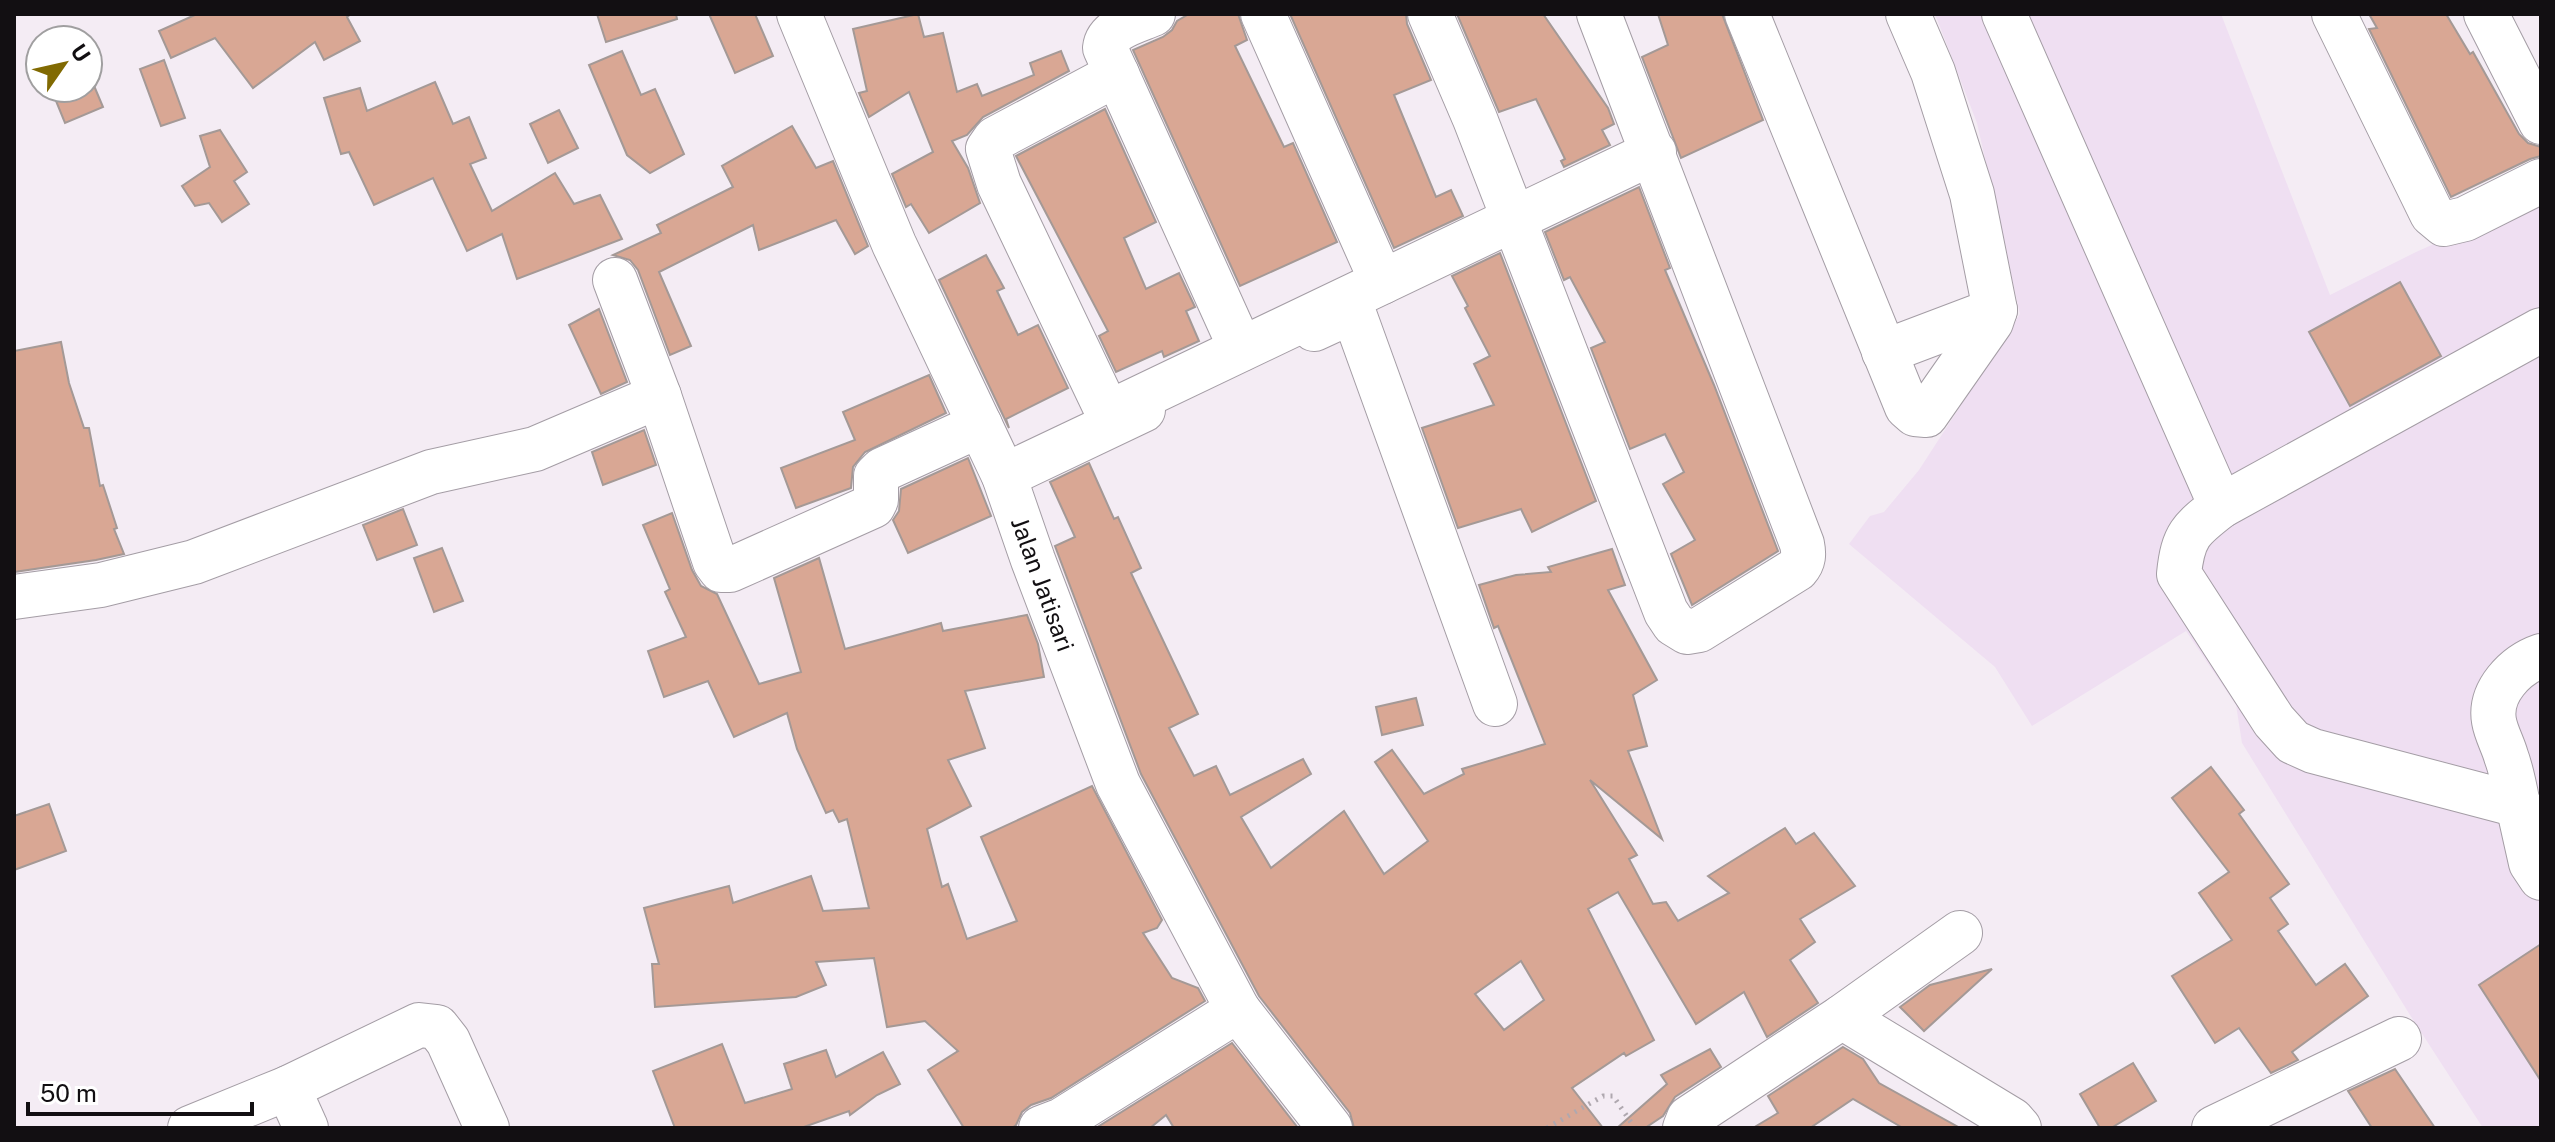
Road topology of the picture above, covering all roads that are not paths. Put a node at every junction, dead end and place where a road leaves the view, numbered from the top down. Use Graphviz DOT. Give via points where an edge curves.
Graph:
graph roads {
  1 [pos="799,14"];
  2 [pos="1153,14"];
  3 [pos="1263,14"];
  4 [pos="1430,14"];
  5 [pos="1599,14"];
  6 [pos="1747,14"];
  7 [pos="1908,14"];
  8 [pos="2004,14"];
  9 [pos="2334,14"];
  10 [pos="2486,14"];
  11 [pos="1117,74"];
  12 [pos="2541,122"];
  13 [pos="1654,152"];
  14 [pos="2541,181"];
  15 [pos="1513,221"];
  16 [pos="615,280"];
  17 [pos="1382,282"];
  18 [pos="1995,310"];
  19 [pos="2541,330"];
  20 [pos="1241,349"];
  21 [pos="1884,352"];
  22 [pos="659,396"];
  23 [pos="980,425"];
  24 [pos="1004,476"];
  25 [pos="2221,506"];
  26 [pos="14,597"];
  27 [pos="2541,656"];
  28 [pos="1495,704"];
  29 [pos="2530,818"];
  30 [pos="2541,878"];
  31 [pos="1960,933"];
  32 [pos="1238,1010"];
  33 [pos="1842,1017"];
  34 [pos="2399,1039"];
  35 [pos="288,1088"];
  36 [pos="1057,1125"];
  37 [pos="1328,1127"];
  38 [pos="190,1128"];
  39 [pos="306,1128"];
  40 [pos="487,1128"];
  41 [pos="1685,1128"];
  42 [pos="2019,1128"];
  43 [pos="2214,1128"];
  1 -- 23 [label="street, Jalan Jatisari" via="894,244"];
  2 -- 11 [label="street" via="1105,40"];
  3 -- 17 [label="street"];
  4 -- 15 [label="street"];
  5 -- 13 [label="street"];
  6 -- 21 [label="street"];
  7 -- 18 [label="street" via="1933,72 1972,194"];
  8 -- 25 [label="street"];
  9 -- 14 [label="street" via="2432,214 2444,224"];
  10 -- 12 [label="street"];
  11 -- 20 [label="street"];
  11 -- 20 [label="street" via="995,139 988,149 999,184 1108,413"];
  13 -- 15 [label="street"];
  13 -- 15 [label="street" via="1804,554 1797,569 1699,630 1680,629 1666,612"];
  15 -- 17 [label="street"];
  16 -- 22 [label="street"];
  17 -- 20 [label="street"];
  18 -- 21 [label="street"];
  18 -- 21 [label="street" via="1926,415 1907,407"];
  19 -- 25 [label="street"];
  22 -- 23 [label="street" via="715,562 725,571 873,506 876,476 882,470"];
  22 -- 26 [label="street" via="535,449 431,472 194,562 101,585"];
  23 -- 24 [label="street, Jalan Jatisari"];
  24 -- 28 [label="street" via="1353,311"];
  24 -- 32 [label="street, Jalan Jatisari" via="1118,784"];
  25 -- 29 [label="street" via="2181,548 2179,574 2293,742"];
  27 -- 29 [label="street" via="2510,676 2495,699 2494,721"];
  29 -- 30 [label="street" via="2531,863"];
  31 -- 33 [label="street"];
  32 -- 36 [label="street"];
  32 -- 37 [label="street, Jalan Jatisari"];
  33 -- 41 [label="street" via="1689,1118"];
  33 -- 42 [label="street"];
  34 -- 43 [label="street"];
  35 -- 38 [label="street"];
  35 -- 39 [label="street"];
  35 -- 40 [label="street" via="419,1025 437,1027"];
}
